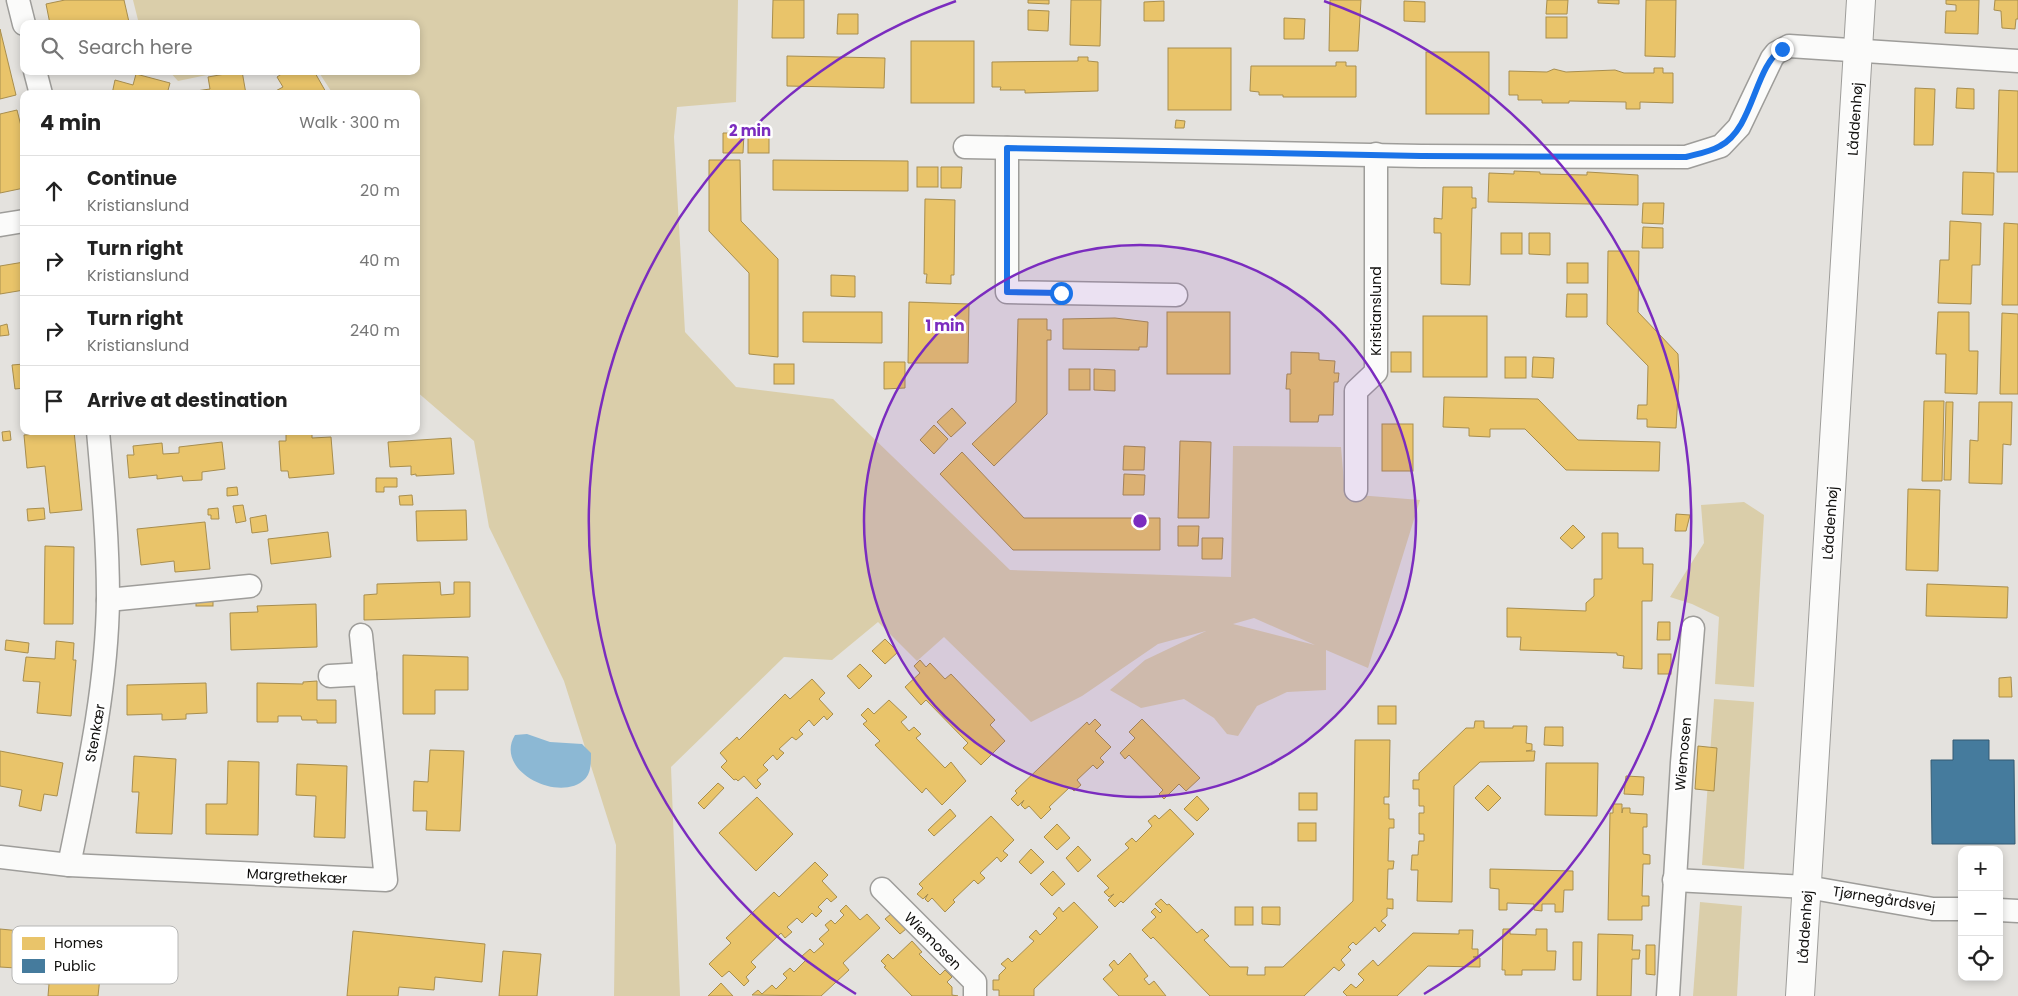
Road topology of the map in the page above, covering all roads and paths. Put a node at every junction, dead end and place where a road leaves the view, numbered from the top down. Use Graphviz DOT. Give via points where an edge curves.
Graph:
graph roads {
  1 [pos="18,0"];
  2 [pos="1861,0"];
  3 [pos="23,20"];
  4 [pos="1859,50"];
  5 [pos="2018,61"];
  6 [pos="37,75"];
  7 [pos="40,90"];
  8 [pos="965,146"];
  9 [pos="1007,148"];
  10 [pos="1376,154"];
  11 [pos="20,222"];
  12 [pos="0,225"];
  13 [pos="1176,295"];
  14 [pos="98,435"];
  15 [pos="1356,490"];
  16 [pos="250,586"];
  17 [pos="108,600"];
  18 [pos="1693,628"];
  19 [pos="361,636"];
  20 [pos="365,674"];
  21 [pos="330,676"];
  22 [pos="0,857"];
  23 [pos="69,865"];
  24 [pos="1674,880"];
  25 [pos="1807,887"];
  26 [pos="882,889"];
  27 [pos="1958,909"];
  28 [pos="2003,910"];
  29 [pos="2018,911"];
  30 [pos="975,996"];
  31 [pos="1668,996"];
  32 [pos="1800,996"];
  1 -- 3 [label="street"];
  2 -- 4 [label="street, Låddenhøj"];
  4 -- 5 [label="street"];
  4 -- 10 [label="street" via="1796,46 1782,49 1772,58 1739,127 1720,146 1686,157"];
  4 -- 25 [label="street, Låddenhøj"];
  6 -- 7 [label="street"];
  8 -- 9 [label="street"];
  9 -- 10 [label="street"];
  9 -- 13 [label="street" via="1007,292"];
  10 -- 15 [label="street, Kristianslund" via="1376,372 1356,391"];
  11 -- 12 [label="street"];
  14 -- 17 [label="street, Stenkær" via="107,528"];
  16 -- 17 [label="street"];
  17 -- 23 [label="street, Stenkær" via="101,699"];
  18 -- 24 [label="street, Wiemosen"];
  19 -- 20 [label="street, Margrethekær"];
  20 -- 21 [label="street"];
  20 -- 23 [label="street, Margrethekær" via="386,880"];
  22 -- 23 [label="street, Margrethekær"];
  24 -- 25 [label="street"];
  24 -- 31 [label="street, Wiemosen"];
  25 -- 27 [label="street, Tjørnegårdsvej" via="1932,909"];
  25 -- 32 [label="street, Låddenhøj"];
  26 -- 30 [label="street, Wiemosen" via="975,982"];
  28 -- 29 [label="street"];
}
